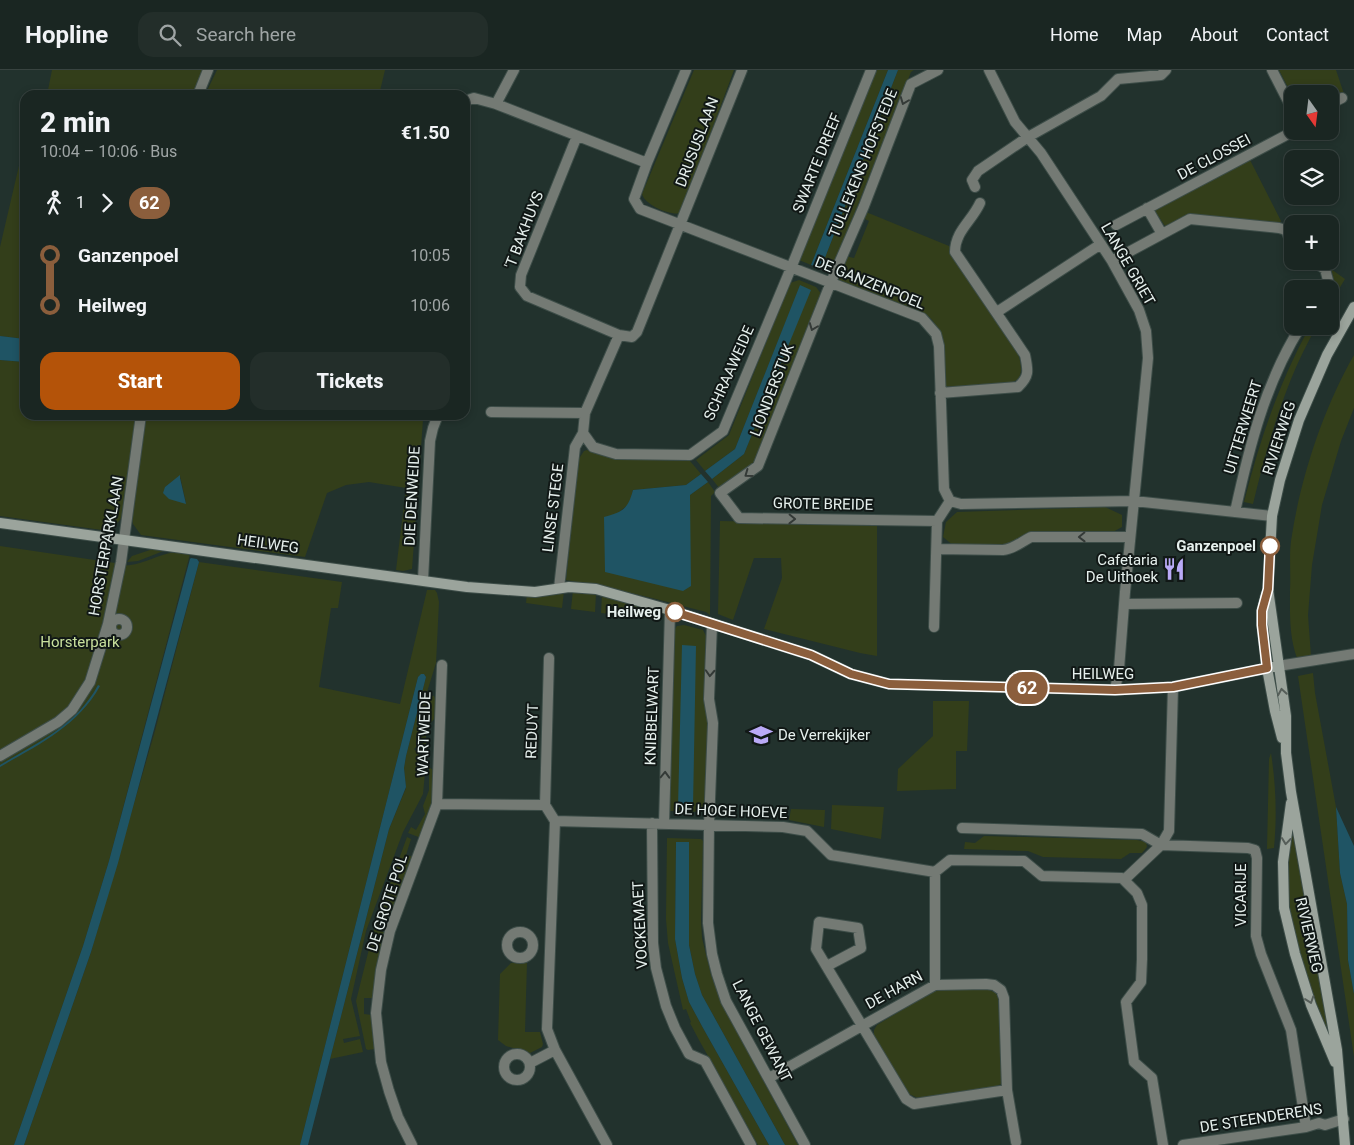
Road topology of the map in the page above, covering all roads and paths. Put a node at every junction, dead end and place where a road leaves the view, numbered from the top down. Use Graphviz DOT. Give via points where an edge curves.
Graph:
graph roads {
  1 [pos="208,70"];
  2 [pos="514,70"];
  3 [pos="686,70"];
  4 [pos="742,70"];
  5 [pos="871,70"];
  6 [pos="938,70"];
  7 [pos="989,70"];
  8 [pos="1166,70"];
  9 [pos="1272,70"];
  10 [pos="200,90"];
  11 [pos="1284,93"];
  12 [pos="1342,98"];
  13 [pos="470,99"];
  14 [pos="1339,100"];
  15 [pos="496,104"];
  16 [pos="577,136"];
  17 [pos="1284,136"];
  18 [pos="1028,137"];
  19 [pos="647,163"];
  20 [pos="974,187"];
  21 [pos="980,203"];
  22 [pos="1147,208"];
  23 [pos="1116,224"];
  24 [pos="681,225"];
  25 [pos="1284,229"];
  26 [pos="1162,234"];
  27 [pos="1100,244"];
  28 [pos="1112,261"];
  29 [pos="791,268"];
  30 [pos="830,282"];
  31 [pos="1354,308"];
  32 [pos="997,312"];
  33 [pos="619,334"];
  34 [pos="1296,335"];
  35 [pos="940,393"];
  36 [pos="491,412"];
  37 [pos="585,413"];
  38 [pos="140,420"];
  39 [pos="436,420"];
  40 [pos="583,433"];
  41 [pos="720,493"];
  42 [pos="1134,501"];
  43 [pos="950,502"];
  44 [pos="1235,512"];
  45 [pos="1272,516"];
  46 [pos="937,521"];
  47 [pos="0,523"];
  48 [pos="1130,536"];
  49 [pos="124,540"];
  50 [pos="937,549"];
  51 [pos="423,580"];
  52 [pos="559,588"];
  53 [pos="1236,603"];
  54 [pos="1124,604"];
  55 [pos="670,610"];
  56 [pos="712,625"];
  57 [pos="934,627"];
  58 [pos="1354,654"];
  59 [pos="549,658"];
  60 [pos="442,664"];
  61 [pos="1273,667"];
  62 [pos="1173,687"];
  63 [pos="1115,690"];
  64 [pos="0,756"];
  65 [pos="1291,792"];
  66 [pos="437,804"];
  67 [pos="545,805"];
  68 [pos="555,821"];
  69 [pos="652,824"];
  70 [pos="664,824"];
  71 [pos="709,825"];
  72 [pos="962,828"];
  73 [pos="1162,845"];
  74 [pos="935,872"];
  75 [pos="1124,880"];
  76 [pos="550,944"];
  77 [pos="534,945"];
  78 [pos="827,966"];
  79 [pos="935,985"];
  80 [pos="861,1025"];
  81 [pos="555,1050"];
  82 [pos="530,1063"];
  83 [pos="768,1078"];
  84 [pos="1339,1078"];
  85 [pos="1008,1090"];
  86 [pos="1344,1119"];
  87 [pos="1306,1127"];
  88 [pos="1016,1142"];
  89 [pos="1347,1142"];
  90 [pos="412,1145"];
  91 [pos="607,1145"];
  92 [pos="751,1145"];
  93 [pos="805,1145"];
  94 [pos="1163,1145"];
  95 [pos="1183,1145"];
  1 -- 10 [label="street"];
  2 -- 15 [label="street"];
  3 -- 19 [label="street"];
  4 -- 24 [label="street, DRUSUSLAAN"];
  5 -- 29 [label="street, SWARTE DREEF"];
  6 -- 30 [label="street, TULLEKENS HOFSTEDE, one-way" via="911,84 864,206"];
  7 -- 18 [label="street, LANGE GRIET" via="1015,122"];
  8 -- 18 [label="street" via="1161,75 1118,79 1102,96"];
  9 -- 11 [label="street"];
  12 -- 14 [label="street"];
  13 -- 15 [label="street"];
  15 -- 16 [label="street"];
  16 -- 19 [label="street"];
  16 -- 33 [label="street, 'T BAKHUYS" via="520,275 520,288 527,296"];
  17 -- 22 [label="street, DE CLOSSEI"];
  18 -- 20 [label="street" via="978,171 972,180"];
  18 -- 27 [label="street, LANGE GRIET"];
  19 -- 24 [label="street, DE GANZENPOEL" via="634,199 640,209"];
  21 -- 32 [label="street" via="956,239 956,260"];
  22 -- 23 [label="street, DE CLOSSEI"];
  22 -- 26 [label="street"];
  24 -- 29 [label="street, DE GANZENPOEL"];
  24 -- 33 [label="street" via="637,332 632,337"];
  25 -- 26 [label="street" via="1190,219"];
  26 -- 28 [label="street"];
  27 -- 28 [label="street, LANGE GRIET"];
  27 -- 32 [label="street"];
  28 -- 42 [label="street, LANGE GRIET" via="1139,310 1147,340"];
  29 -- 30 [label="street, DE GANZENPOEL"];
  29 -- 40 [label="street, SCHRAAWEIDE" via="722,431 690,455 616,454 593,447"];
  30 -- 35 [label="street, DE GANZENPOEL" via="922,318 936,334 939,346"];
  30 -- 41 [label="street, LIONDERSTUK, one-way" via="758,466"];
  31 -- 45 [label="street, RIVIERWEG" via="1327,356 1299,420"];
  32 -- 35 [label="street" via="1025,355 1028,370 1025,380 1018,387"];
  33 -- 37 [label="street"];
  34 -- 44 [label="street, UITTERWEERT" via="1262,407 1245,463"];
  35 -- 43 [label="street, DE GANZENPOEL" via="944,489"];
  36 -- 37 [label="street"];
  37 -- 40 [label="street"];
  38 -- 49 [label="street, HORSTERPARKLAAN"];
  39 -- 51 [label="street, DIE DENWEIDE" via="430,441"];
  40 -- 52 [label="street, LINSE STEGE" via="575,447"];
  41 -- 46 [label="street, GROTE BREIDE, one-way" via="739,518"];
  42 -- 43 [label="street"];
  42 -- 44 [label="street"];
  42 -- 48 [label="street, LANGE GRIET"];
  43 -- 46 [label="street"];
  44 -- 45 [label="street"];
  45 -- 61 [label="street, RIVIERWEG" via="1268,589 1262,618"];
  46 -- 50 [label="street"];
  47 -- 49 [label="street, HEILWEG"];
  48 -- 50 [label="street, one-way" via="1032,538 1012,549 1003,550"];
  48 -- 54 [label="street, LANGE GRIET"];
  49 -- 51 [label="street, HEILWEG"];
  49 -- 64 [label="street, HORSTERPARKLAAN" via="108,624 90,682 72,710 58,722"];
  50 -- 57 [label="street"];
  51 -- 52 [label="street, HEILWEG" via="535,592"];
  52 -- 55 [label="street, HEILWEG" via="596,589"];
  53 -- 54 [label="street"];
  54 -- 63 [label="street, LANGE GRIET"];
  55 -- 56 [label="street, HEILWEG"];
  70 -- 55 [label="street, KNIBBELWART, one-way"];
  56 -- 63 [label="street, HEILWEG" via="811,655 851,674 889,684"];
  56 -- 71 [label="street, LANGE GEWANT, one-way"];
  58 -- 61 [label="street, HEILWEG"];
  59 -- 67 [label="street, REDUYT"];
  60 -- 66 [label="street, WARTWEIDE"];
  61 -- 62 [label="street, HEILWEG"];
  61 -- 65 [label="street, RIVIERWEG" via="1275,711 1286,753"];
  62 -- 63 [label="street, HEILWEG"];
  62 -- 73 [label="street" via="1169,832"];
  65 -- 84 [label="street, RIVIERWEG" via="1338,1050"];
  65 -- 84 [label="street, RIVIERWEG, one-way" via="1283,862 1284,908 1311,1005"];
  66 -- 67 [label="street"];
  66 -- 90 [label="street, DE GROTE POL" via="390,932 376,1014 381,1062 398,1116"];
  67 -- 68 [label="street"];
  68 -- 69 [label="street, DE HOGE HOEVE"];
  68 -- 76 [label="street"];
  69 -- 70 [label="street, DE HOGE HOEVE"];
  69 -- 92 [label="street, VOCKEMAET" via="654,951 666,1006 688,1054 705,1061"];
  70 -- 71 [label="street, DE HOGE HOEVE"];
  71 -- 74 [label="street, DE HOGE HOEVE" via="783,827 807,831 831,855"];
  71 -- 83 [label="street, LANGE GEWANT" via="708,923 712,954 726,1001"];
  72 -- 73 [label="street" via="1142,834"];
  73 -- 75 [label="street"];
  73 -- 87 [label="street, VICARIJE" via="1255,850 1256,936 1291,1030"];
  74 -- 75 [label="street" via="950,860 1024,861 1042,876"];
  74 -- 79 [label="street, DE HARN"];
  75 -- 94 [label="street" via="1142,905 1141,982 1126,1002 1134,1062 1152,1078"];
  76 -- 77 [label="street"];
  76 -- 81 [label="street" via="548,1030"];
  78 -- 78 [label="street" via="860,948 858,928 819,922 816,949"];
  78 -- 80 [label="street"];
  79 -- 80 [label="street, DE HARN"];
  79 -- 85 [label="street" via="986,984 1001,990"];
  80 -- 83 [label="street, DE HARN"];
  80 -- 85 [label="street" via="906,1099 914,1104"];
  81 -- 82 [label="street"];
  81 -- 91 [label="street"];
  83 -- 93 [label="street, LANGE GEWANT"];
  84 -- 86 [label="street, RIVIERWEG"];
  85 -- 88 [label="street"];
  86 -- 87 [label="street, DE STEENDERENS"];
  86 -- 89 [label="street, RIVIERWEG"];
  87 -- 95 [label="street, DE STEENDERENS"];
}
